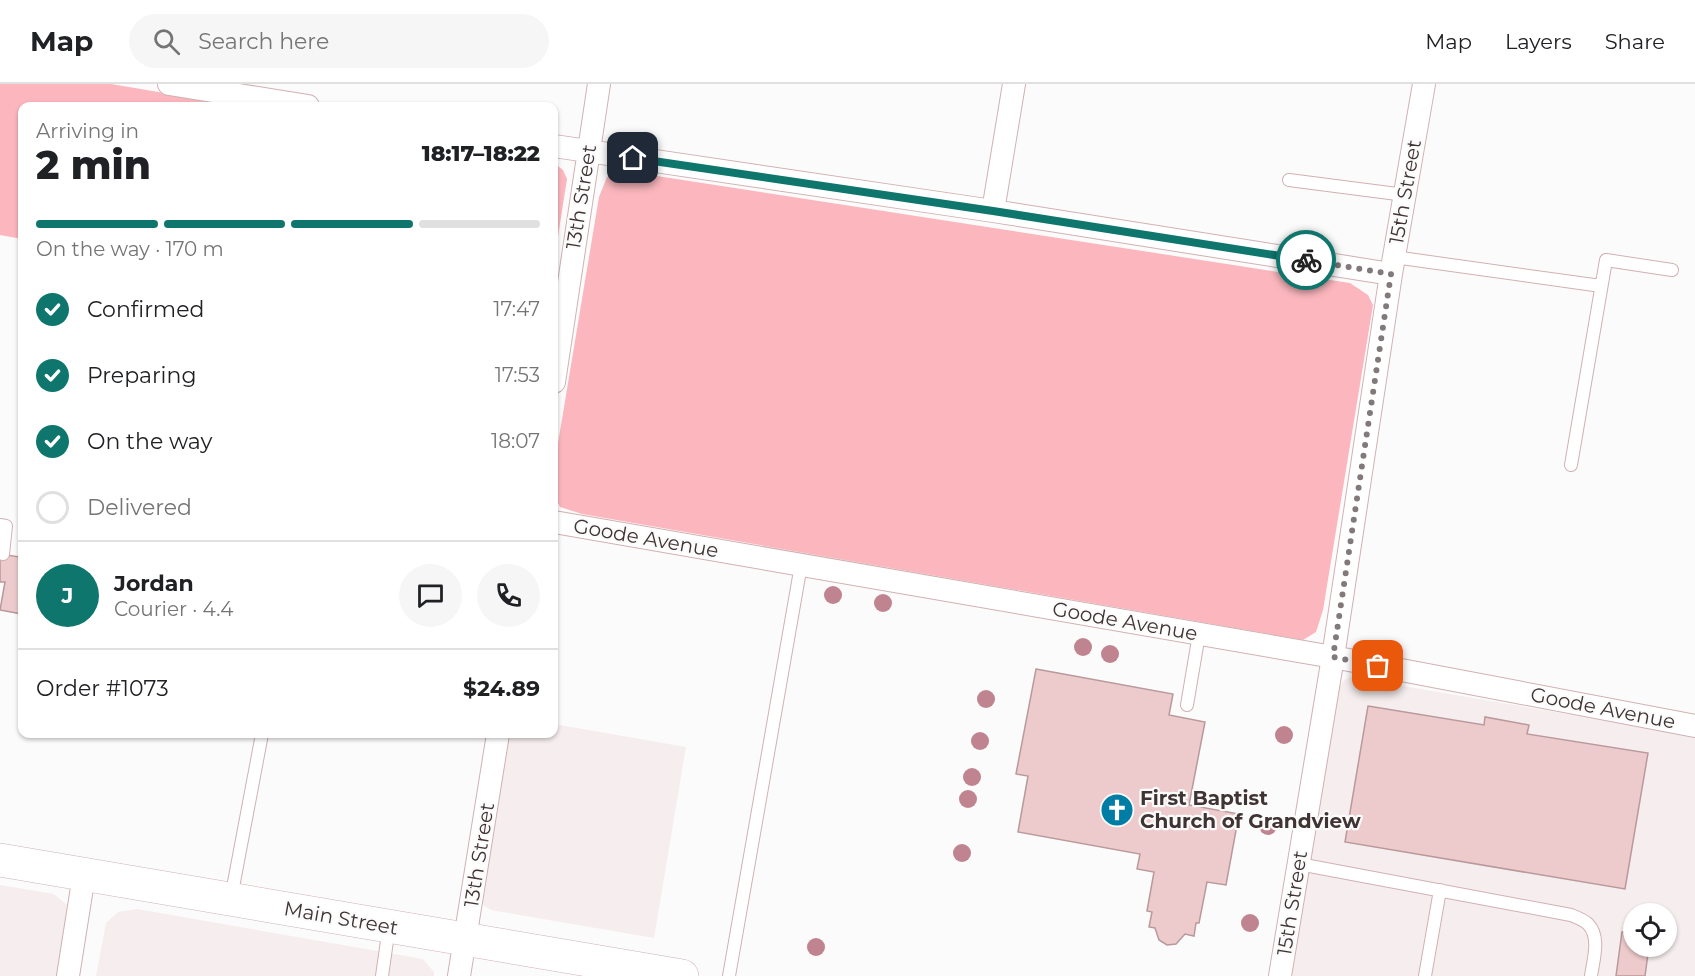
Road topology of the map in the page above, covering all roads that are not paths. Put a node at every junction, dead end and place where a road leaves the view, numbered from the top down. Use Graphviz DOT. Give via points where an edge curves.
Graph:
graph roads {
  1 [pos="169,84"];
  2 [pos="599,84"];
  3 [pos="1014,84"];
  4 [pos="1424,84"];
  5 [pos="283,102"];
  6 [pos="558,147"];
  7 [pos="588,152"];
  8 [pos="1289,180"];
  9 [pos="1404,195"];
  10 [pos="993,211"];
  11 [pos="1392,265"];
  12 [pos="1672,270"];
  13 [pos="1601,286"];
  14 [pos="558,355"];
  15 [pos="1571,465"];
  16 [pos="558,523"];
  17 [pos="0,525"];
  18 [pos="3,554"];
  19 [pos="801,565"];
  20 [pos="1199,634"];
  21 [pos="1333,657"];
  22 [pos="1187,705"];
  23 [pos="1695,726"];
  24 [pos="261,738"];
  25 [pos="497,738"];
  26 [pos="0,860"];
  27 [pos="1299,864"];
  28 [pos="84,875"];
  29 [pos="1440,890"];
  30 [pos="231,900"];
  31 [pos="389,926"];
  32 [pos="465,939"];
  33 [pos="667,975"];
  34 [pos="68,976"];
  35 [pos="382,976"];
  36 [pos="459,976"];
  37 [pos="729,976"];
  38 [pos="1280,976"];
  39 [pos="1425,976"];
  40 [pos="1591,976"];
  1 -- 5 [label="street"];
  2 -- 7 [label="street, 13th Street"];
  3 -- 10 [label="street"];
  4 -- 9 [label="street, 15th Street"];
  6 -- 7 [label="street"];
  7 -- 10 [label="street"];
  7 -- 14 [label="street, 13th Street"];
  8 -- 9 [label="lane"];
  9 -- 11 [label="street, 15th Street"];
  10 -- 11 [label="street"];
  11 -- 13 [label="lane"];
  11 -- 21 [label="street, 15th Street"];
  12 -- 13 [label="lane" via="1606,260"];
  13 -- 15 [label="lane"];
  16 -- 19 [label="street, Goode Avenue"];
  17 -- 18 [label="lane" via="6,526"];
  19 -- 20 [label="street, Goode Avenue"];
  19 -- 37 [label="lane"];
  20 -- 21 [label="street, Goode Avenue"];
  20 -- 22 [label="lane"];
  21 -- 23 [label="street, Goode Avenue"];
  21 -- 27 [label="street, 15th Street"];
  24 -- 30 [label="lane"];
  25 -- 32 [label="street, 13th Street"];
  26 -- 28 [label="main road, Main Street"];
  27 -- 29 [label="lane"];
  27 -- 38 [label="street, 15th Street"];
  28 -- 30 [label="main road, Main Street"];
  28 -- 34 [label="street"];
  29 -- 39 [label="lane"];
  29 -- 40 [label="lane" via="1571,915 1588,924 1594,936"];
  30 -- 31 [label="main road, Main Street"];
  31 -- 32 [label="main road, Main Street"];
  31 -- 35 [label="lane"];
  32 -- 33 [label="main road, Main Street"];
  32 -- 36 [label="street, 13th Street"];
}
